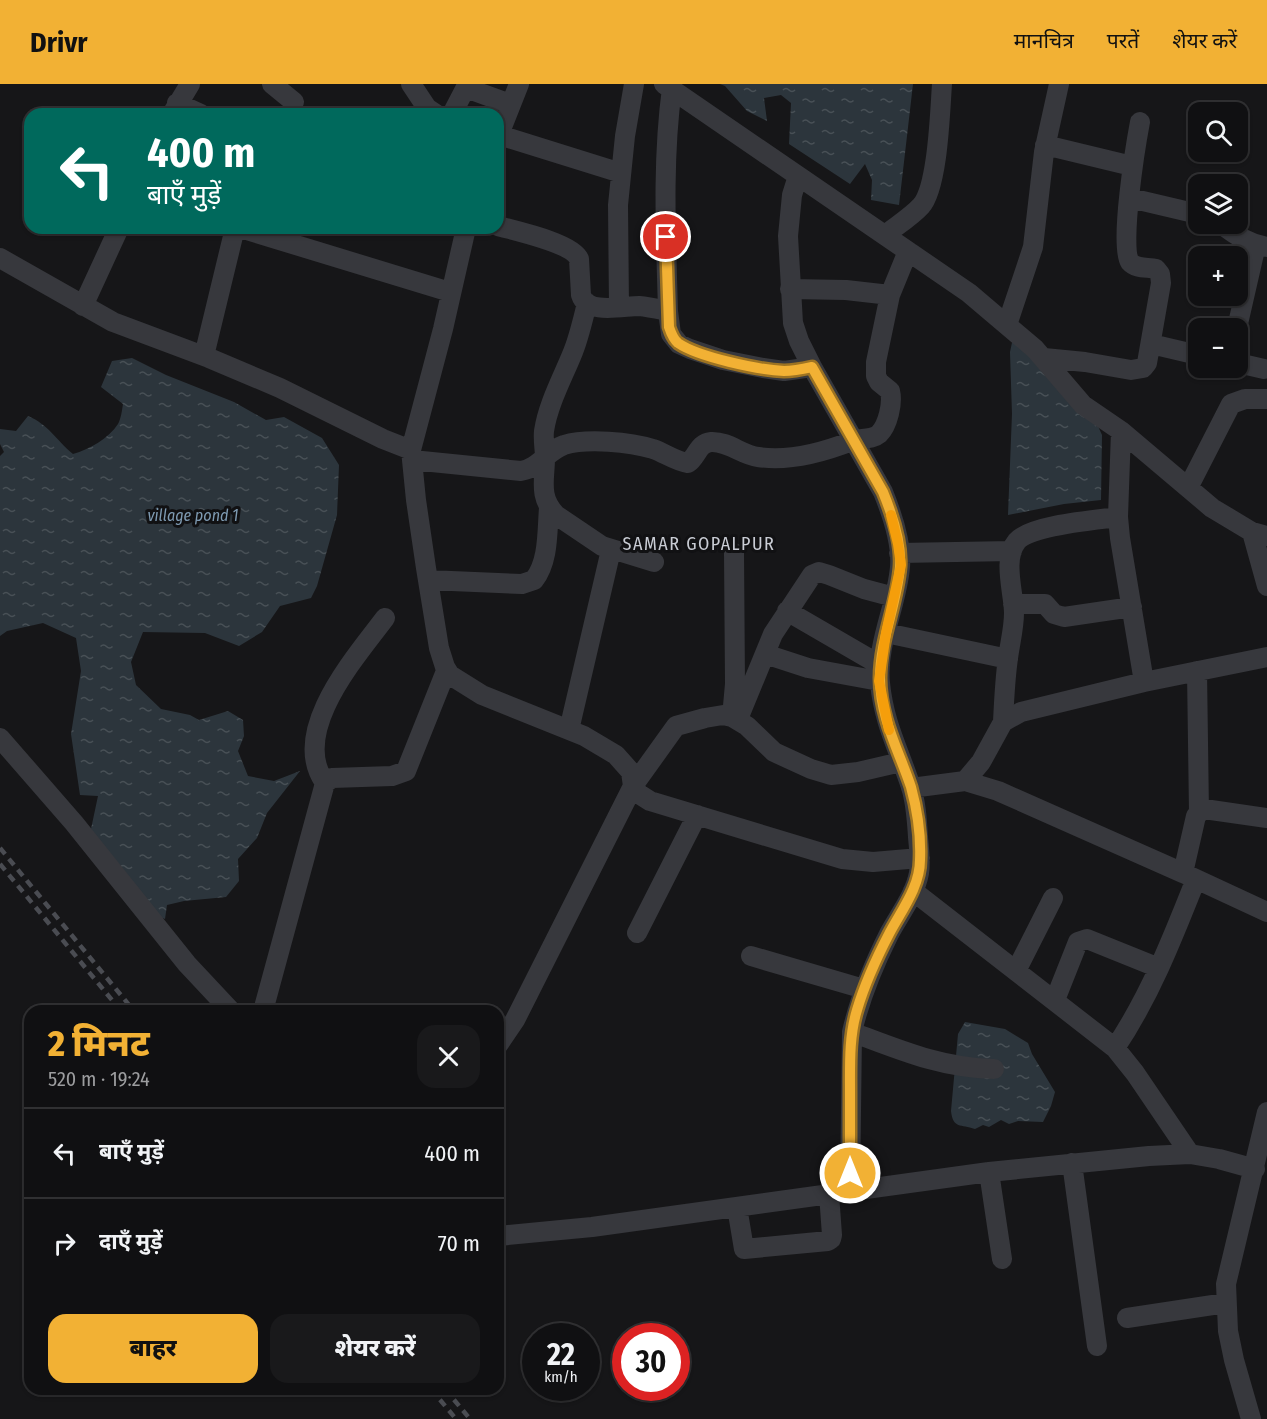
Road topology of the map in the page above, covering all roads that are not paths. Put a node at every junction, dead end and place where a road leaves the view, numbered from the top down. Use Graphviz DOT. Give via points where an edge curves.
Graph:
graph roads {
  1 [pos="190,84"];
  2 [pos="272,84"];
  3 [pos="411,84"];
  4 [pos="519,84"];
  5 [pos="634,84"];
  6 [pos="942,84"];
  7 [pos="1059,84"];
  8 [pos="668,86"];
  9 [pos="294,102"];
  10 [pos="510,104"];
  11 [pos="175,108"];
  12 [pos="427,108"];
  13 [pos="455,108"];
  14 [pos="504,120"];
  15 [pos="1140,122"];
  16 [pos="504,138"];
  17 [pos="1045,145"];
  18 [pos="1132,166"];
  19 [pos="621,172"];
  20 [pos="798,176"];
  21 [pos="1130,198"];
  22 [pos="1188,212"];
  23 [pos="504,228"];
  24 [pos="115,234"];
  25 [pos="236,234"];
  26 [pos="258,234"];
  27 [pos="464,234"];
  28 [pos="1235,234"];
  29 [pos="885,235"];
  30 [pos="1262,246"];
  31 [pos="908,251"];
  32 [pos="0,258"];
  33 [pos="790,289"];
  34 [pos="450,292"];
  35 [pos="890,295"];
  36 [pos="587,303"];
  37 [pos="83,306"];
  38 [pos="619,307"];
  39 [pos="668,311"];
  40 [pos="1240,318"];
  41 [pos="1007,325"];
  42 [pos="1151,344"];
  43 [pos="1188,353"];
  44 [pos="204,356"];
  45 [pos="1044,358"];
  46 [pos="1248,365"];
  47 [pos="812,367"];
  48 [pos="1264,369"];
  49 [pos="1267,399"];
  50 [pos="1121,431"];
  51 [pos="854,441"];
  52 [pos="412,455"];
  53 [pos="546,457"];
  54 [pos="1188,489"];
  55 [pos="549,508"];
  56 [pos="1118,517"];
  57 [pos="1259,534"];
  58 [pos="611,550"];
  59 [pos="1012,551"];
  60 [pos="734,553"];
  61 [pos="899,554"];
  62 [pos="654,562"];
  63 [pos="428,580"];
  64 [pos="1267,586"];
  65 [pos="894,597"];
  66 [pos="1013,604"];
  67 [pos="1132,607"];
  68 [pos="787,611"];
  69 [pos="385,618"];
  70 [pos="886,633"];
  71 [pos="765,654"];
  72 [pos="1267,657"];
  73 [pos="1008,659"];
  74 [pos="446,670"];
  75 [pos="1197,671"];
  76 [pos="880,673"];
  77 [pos="1144,682"];
  78 [pos="735,718"];
  79 [pos="1003,722"];
  80 [pos="569,730"];
  81 [pos="0,738"];
  82 [pos="901,762"];
  83 [pos="965,781"];
  84 [pos="325,783"];
  85 [pos="633,786"];
  86 [pos="911,788"];
  87 [pos="1199,813"];
  88 [pos="697,815"];
  89 [pos="1267,818"];
  90 [pos="920,858"];
  91 [pos="1190,876"];
  92 [pos="913,891"];
  93 [pos="1053,898"];
  94 [pos="1267,912"];
  95 [pos="637,933"];
  96 [pos="751,956"];
  97 [pos="1159,968"];
  98 [pos="1016,971"];
  99 [pos="864,989"];
  100 [pos="1055,1000"];
  101 [pos="226,1005"];
  102 [pos="265,1005"];
  103 [pos="852,1032"];
  104 [pos="504,1035"];
  105 [pos="1114,1048"];
  106 [pos="994,1069"];
  107 [pos="1267,1112"];
  108 [pos="1190,1154"];
  109 [pos="1072,1163"];
  110 [pos="1255,1169"];
  111 [pos="989,1172"];
  112 [pos="850,1191"];
  113 [pos="829,1194"];
  114 [pos="737,1207"];
  115 [pos="504,1235"];
  116 [pos="1002,1259"];
  117 [pos="1226,1303"];
  118 [pos="1127,1318"];
  119 [pos="1097,1346"];
  120 [pos="1251,1419"];
  1 -- 11 [label="street"];
  2 -- 9 [label="street"];
  3 -- 12 [label="street"];
  4 -- 10 [label="street"];
  5 -- 19 [label="street"];
  6 -- 29 [label="street" via="928,195 922,205"];
  7 -- 17 [label="street"];
  8 -- 20 [label="street"];
  8 -- 39 [label="street"];
  10 -- 13 [label="street" via="465,89"];
  10 -- 14 [label="street"];
  15 -- 18 [label="street"];
  16 -- 19 [label="street"];
  17 -- 18 [label="street"];
  17 -- 41 [label="street" via="1033,247"];
  18 -- 21 [label="street"];
  19 -- 38 [label="street" via="617,236"];
  20 -- 29 [label="street"];
  20 -- 33 [label="street" via="789,217"];
  21 -- 22 [label="street"];
  21 -- 42 [label="street" via="1126,245 1129,260 1160,274"];
  23 -- 36 [label="street" via="577,254 581,295"];
  24 -- 37 [label="street"];
  25 -- 44 [label="street"];
  26 -- 34 [label="street"];
  27 -- 34 [label="street"];
  28 -- 30 [label="street"];
  29 -- 31 [label="street"];
  30 -- 40 [label="street"];
  31 -- 35 [label="street"];
  31 -- 41 [label="street"];
  32 -- 37 [label="street"];
  33 -- 35 [label="street"];
  33 -- 47 [label="street" via="793,323"];
  34 -- 52 [label="street"];
  35 -- 51 [label="street" via="875,371 879,382 890,391 888,417 879,433"];
  36 -- 38 [label="street"];
  36 -- 53 [label="street" via="548,416 543,439"];
  37 -- 44 [label="street" via="113,322"];
  38 -- 39 [label="street"];
  39 -- 47 [label="street" via="671,334 690,349 763,368 784,371"];
  41 -- 45 [label="street"];
  42 -- 43 [label="street"];
  42 -- 45 [label="street" via="1147,363 1140,370"];
  44 -- 52 [label="street" via="280,388"];
  45 -- 50 [label="street" via="1083,405"];
  46 -- 48 [label="street"];
  47 -- 51 [label="street"];
  49 -- 54 [label="street" via="1245,399 1231,404"];
  50 -- 54 [label="street"];
  50 -- 56 [label="street"];
  51 -- 53 [label="street" via="820,452 769,458 749,456 725,444 708,442 688,463 638,445 597,442 565,445"];
  51 -- 61 [label="street" via="889,507"];
  52 -- 53 [label="street" via="521,471"];
  52 -- 63 [label="street"];
  53 -- 55 [label="street" via="543,481"];
  54 -- 57 [label="street" via="1228,519"];
  55 -- 58 [label="street"];
  55 -- 63 [label="street" via="544,556 534,580 522,584"];
  56 -- 59 [label="street" via="1038,530 1016,541"];
  56 -- 67 [label="street"];
  57 -- 64 [label="street"];
  58 -- 62 [label="street"];
  58 -- 80 [label="street"];
  59 -- 61 [label="street"];
  59 -- 66 [label="street"];
  60 -- 78 [label="street"];
  61 -- 65 [label="street" via="901,565"];
  63 -- 74 [label="street"];
  65 -- 68 [label="street" via="819,572 808,578"];
  65 -- 70 [label="street"];
  66 -- 67 [label="street" via="1045,604 1064,618"];
  66 -- 73 [label="street"];
  67 -- 77 [label="street"];
  68 -- 71 [label="street"];
  68 -- 76 [label="street"];
  69 -- 84 [label="street" via="342,674 319,725 315,765"];
  70 -- 73 [label="street"];
  70 -- 76 [label="street"];
  71 -- 76 [label="street" via="808,668"];
  71 -- 78 [label="street"];
  72 -- 75 [label="street"];
  73 -- 79 [label="street"];
  74 -- 80 [label="street" via="482,695"];
  74 -- 84 [label="street" via="406,771 392,776 332,778"];
  75 -- 77 [label="street"];
  75 -- 87 [label="street"];
  76 -- 82 [label="street" via="885,717"];
  77 -- 79 [label="street" via="1021,712"];
  78 -- 82 [label="street" via="774,752 823,774"];
  78 -- 85 [label="street" via="723,715 676,726"];
  79 -- 83 [label="street" via="981,762"];
  80 -- 85 [label="street" via="616,755 631,772"];
  81 -- 101 [label="street"];
  82 -- 86 [label="street"];
  83 -- 86 [label="street"];
  83 -- 91 [label="street" via="998,791"];
  84 -- 102 [label="street"];
  85 -- 88 [label="street" via="650,801"];
  85 -- 104 [label="street"];
  86 -- 90 [label="street"];
  87 -- 89 [label="street" via="1211,810"];
  87 -- 91 [label="street"];
  88 -- 90 [label="street" via="855,862"];
  88 -- 95 [label="street"];
  90 -- 92 [label="street"];
  91 -- 94 [label="street"];
  91 -- 97 [label="street"];
  92 -- 98 [label="street"];
  92 -- 99 [label="street"];
  93 -- 98 [label="street"];
  96 -- 99 [label="street"];
  97 -- 100 [label="street" via="1082,939"];
  97 -- 105 [label="street"];
  98 -- 100 [label="street"];
  99 -- 103 [label="street"];
  100 -- 105 [label="street"];
  103 -- 106 [label="street" via="926,1060 968,1069"];
  103 -- 112 [label="street"];
  105 -- 108 [label="street"];
  107 -- 110 [label="street"];
  108 -- 109 [label="street"];
  108 -- 110 [label="street"];
  109 -- 111 [label="street"];
  109 -- 119 [label="street"];
  110 -- 117 [label="street" via="1226,1284"];
  111 -- 112 [label="street"];
  111 -- 116 [label="street"];
  112 -- 113 [label="street"];
  113 -- 114 [label="street"];
  113 -- 114 [label="street" via="832,1235 828,1241 744,1250"];
  114 -- 115 [label="street"];
  117 -- 118 [label="street"];
  117 -- 120 [label="street" via="1234,1360"];
}
